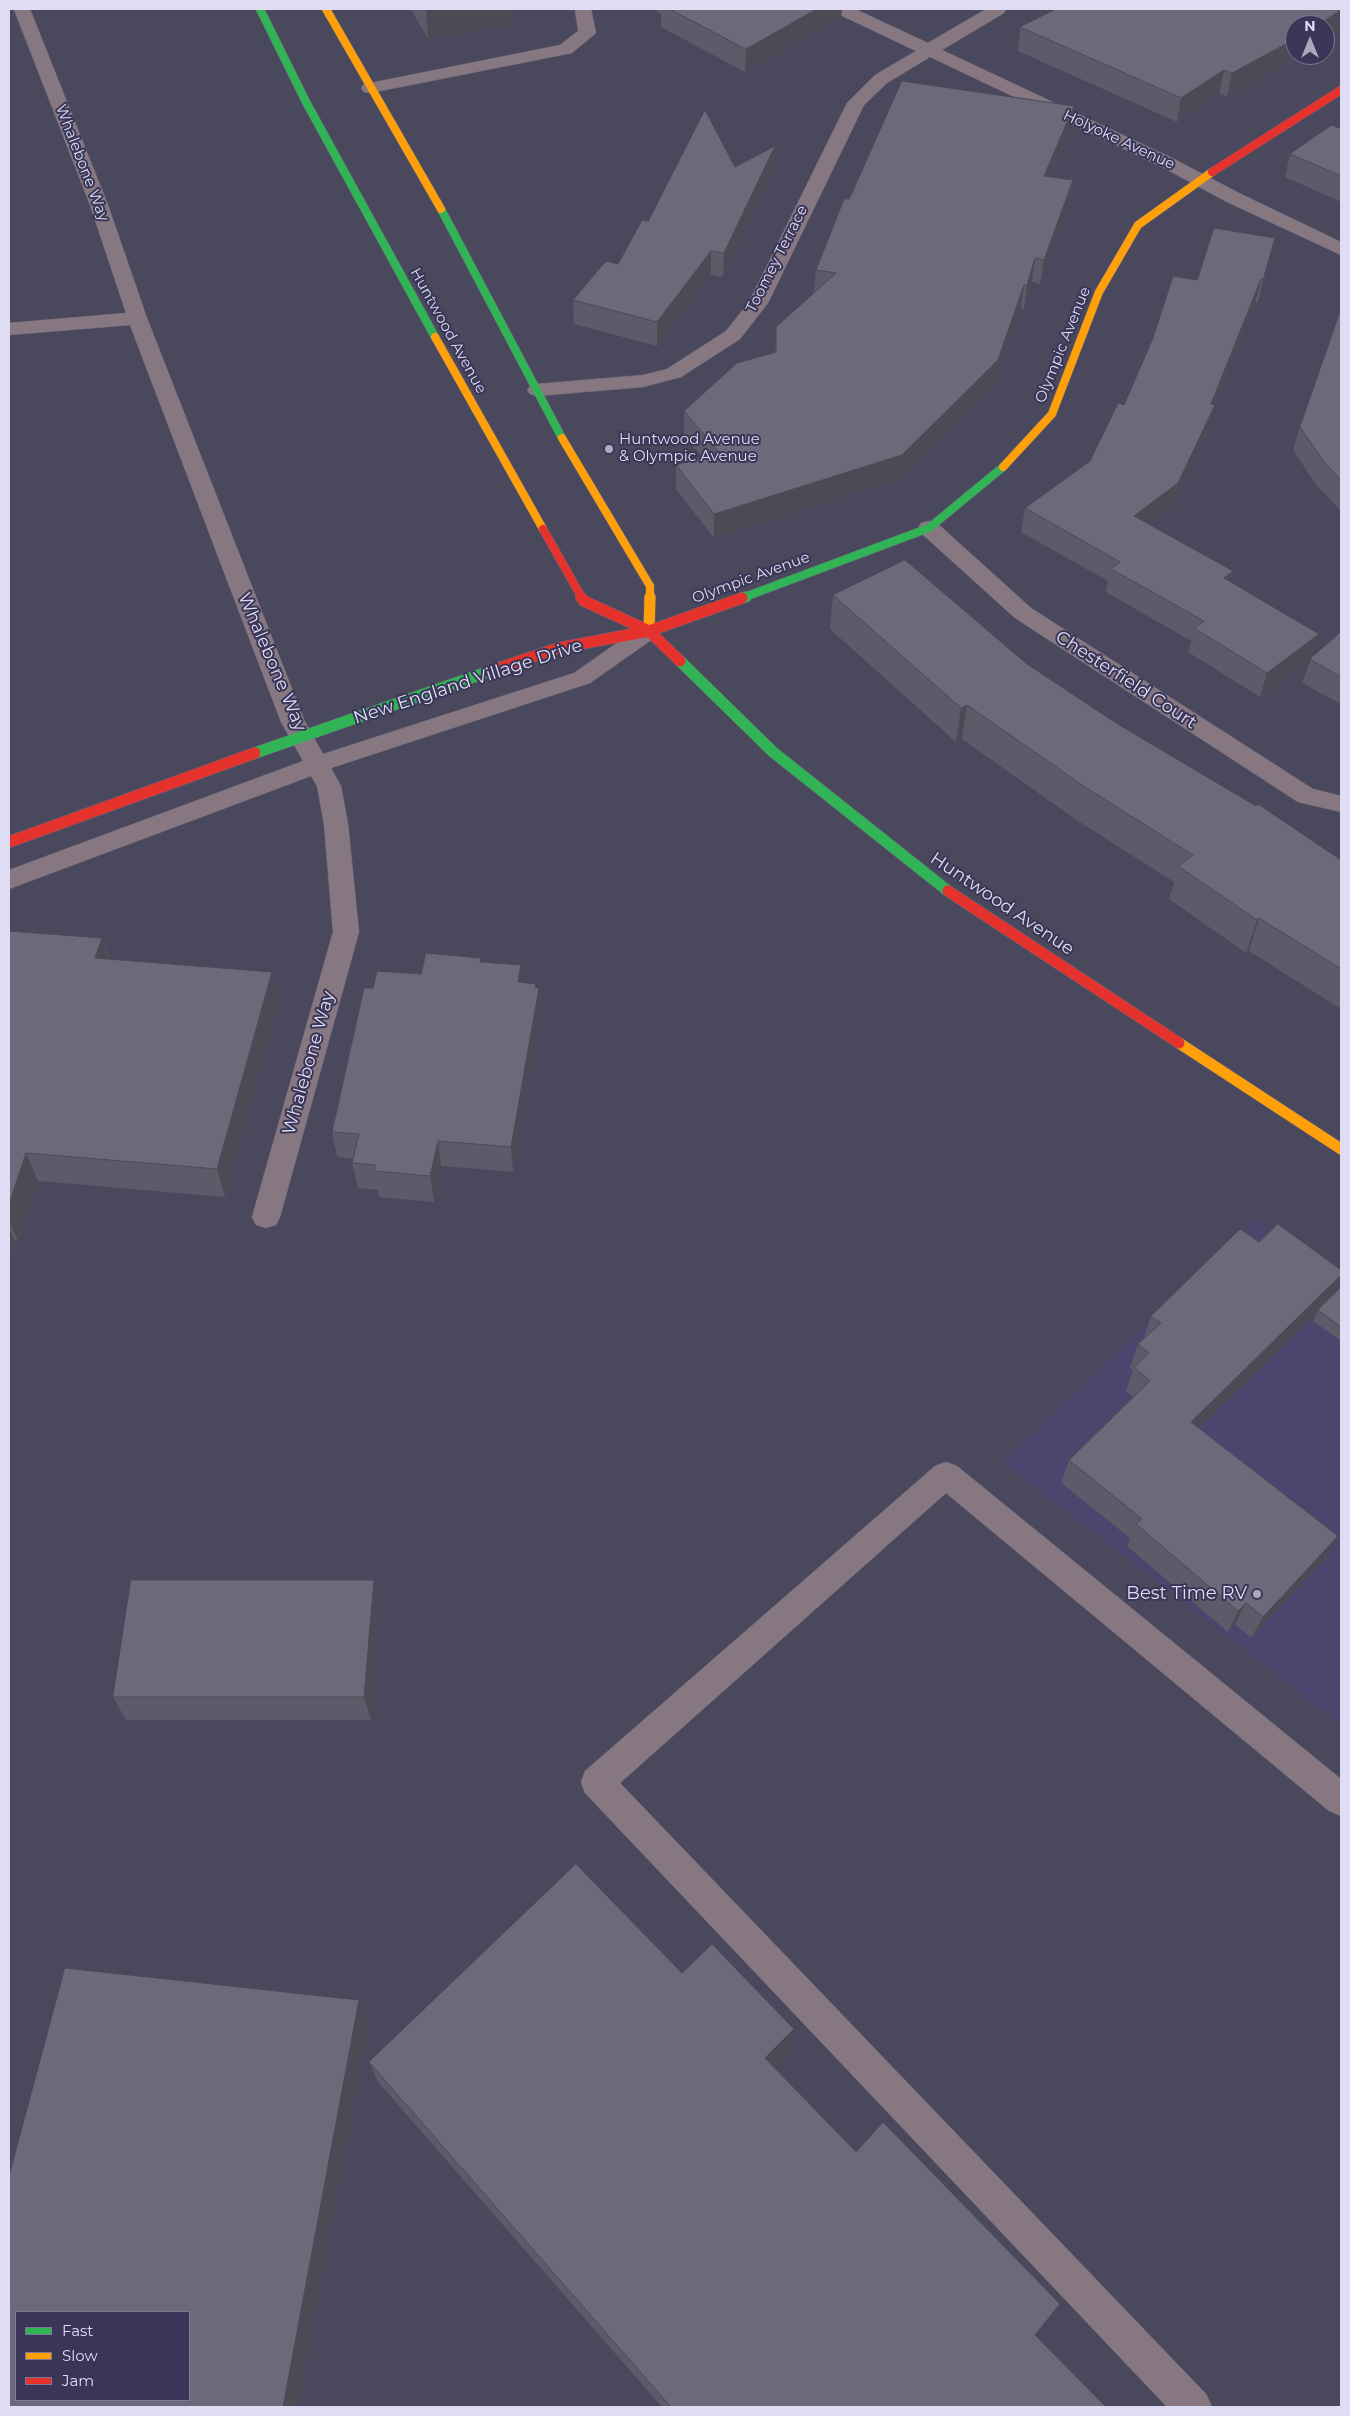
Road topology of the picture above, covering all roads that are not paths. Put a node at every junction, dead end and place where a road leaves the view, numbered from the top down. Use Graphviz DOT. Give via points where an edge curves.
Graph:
graph roads {
  1 [pos="22,9"];
  2 [pos="260,9"];
  3 [pos="326,9"];
  4 [pos="583,9"];
  5 [pos="842,9"];
  6 [pos="998,9"];
  7 [pos="930,51"];
  8 [pos="370,88"];
  9 [pos="1341,90"];
  10 [pos="1200,180"];
  11 [pos="1341,249"];
  12 [pos="137,318"];
  13 [pos="9,329"];
  14 [pos="537,390"];
  15 [pos="929,528"];
  16 [pos="648,631"];
  17 [pos="303,736"];
  18 [pos="318,764"];
  19 [pos="1341,804"];
  20 [pos="9,842"];
  21 [pos="9,880"];
  22 [pos="1341,1148"];
  23 [pos="266,1217"];
  24 [pos="1341,1800"];
  25 [pos="1193,2407"];
  1 -- 12 [label="street, Whalebone Way" via="99,205"];
  2 -- 16 [label="street, Huntwood Avenue" via="306,102 402,279 584,601"];
  3 -- 8 [label="street"];
  4 -- 8 [label="street" via="587,34 566,49"];
  5 -- 7 [label="street, Holyoke Avenue"];
  6 -- 7 [label="street, Toomey Terrace"];
  7 -- 10 [label="street, Holyoke Avenue"];
  7 -- 14 [label="street, Toomey Terrace" via="881,79 856,103 758,303 733,335 686,367 644,381"];
  8 -- 14 [label="street" via="468,258"];
  9 -- 10 [label="street, Olympic Avenue"];
  10 -- 11 [label="street, Holyoke Avenue"];
  10 -- 15 [label="street, Olympic Avenue" via="1138,225 1099,292 1052,414 1009,462"];
  12 -- 13 [label="street"];
  12 -- 17 [label="street, Whalebone Way" via="293,722"];
  14 -- 16 [label="street" via="570,453 650,586"];
  15 -- 16 [label="street, Olympic Avenue"];
  15 -- 19 [label="street, Chesterfield Court" via="1023,613 1306,796"];
  16 -- 17 [label="street, New England Village Drive" via="558,648"];
  16 -- 18 [label="street, New England Village Drive" via="582,678"];
  16 -- 22 [label="street, Huntwood Avenue" via="773,752 952,895"];
  17 -- 18 [label="street, Whalebone Way"];
  17 -- 20 [label="street, New England Village Drive"];
  18 -- 21 [label="street, New England Village Drive"];
  18 -- 23 [label="street, Whalebone Way" via="329,786 336,824 346,932"];
  24 -- 25 [label="street" via="946,1475 597,1782"];
}
